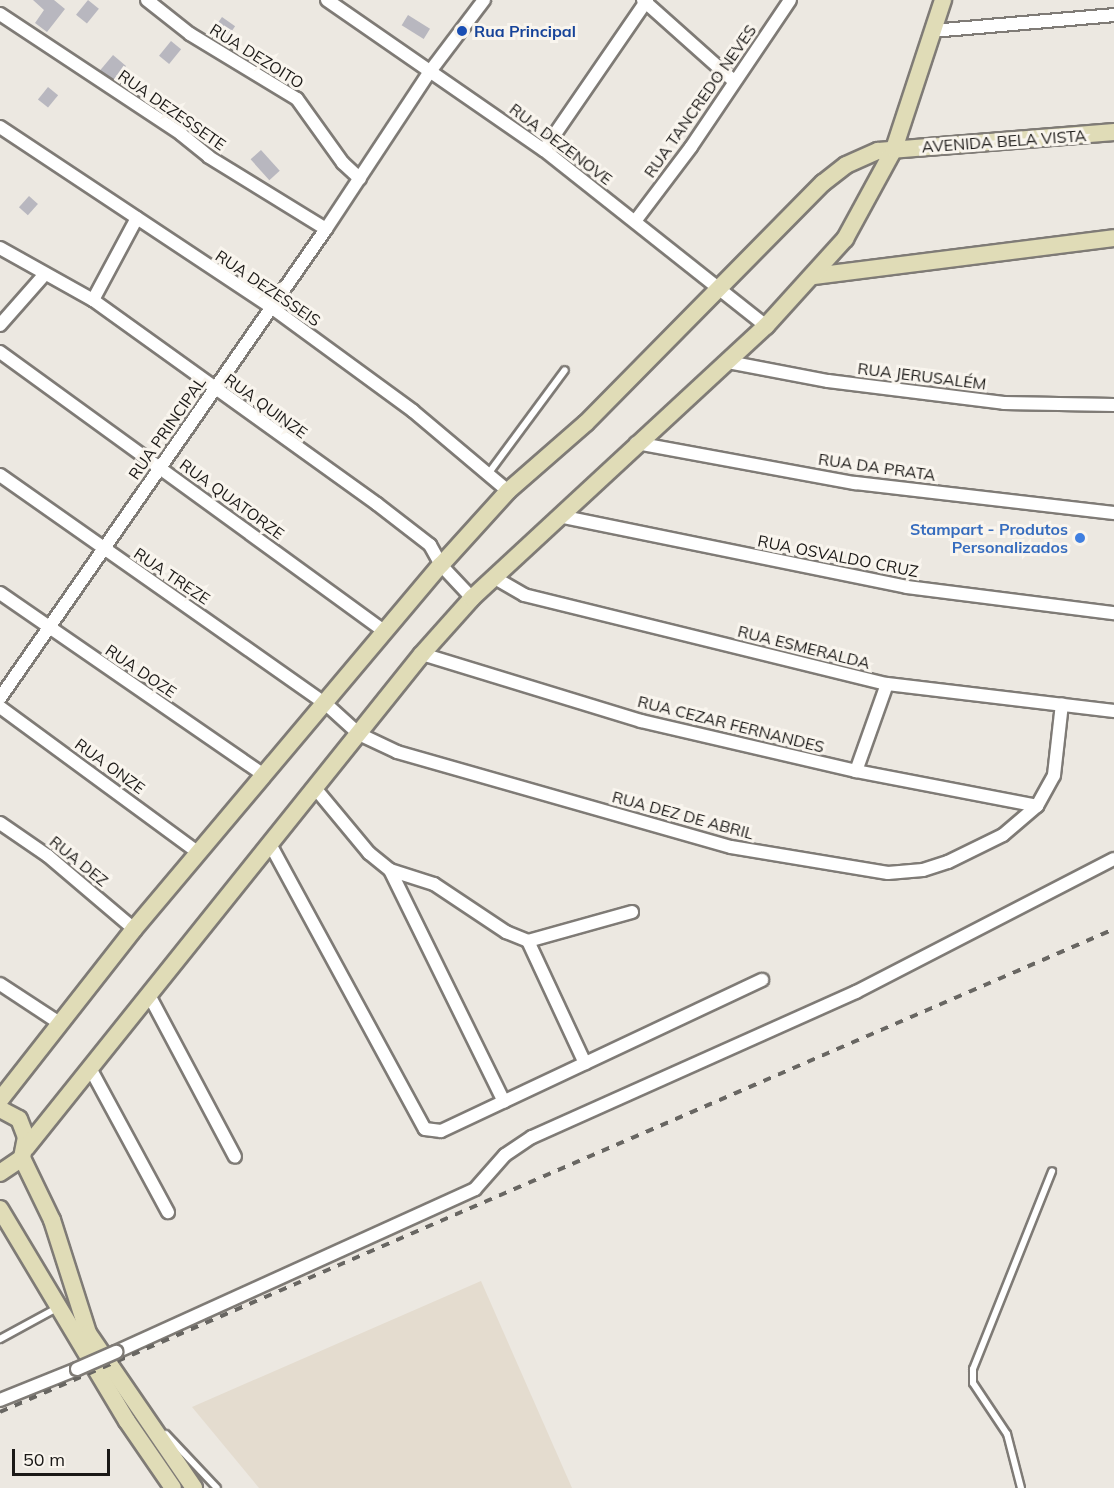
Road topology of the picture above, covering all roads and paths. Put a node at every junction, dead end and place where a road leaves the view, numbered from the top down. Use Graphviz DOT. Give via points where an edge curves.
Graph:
graph roads {
  1 [pos="147,0"];
  2 [pos="327,0"];
  3 [pos="790,0"];
  4 [pos="943,0"];
  5 [pos="481,1"];
  6 [pos="645,1"];
  7 [pos="0,14"];
  8 [pos="1114,15"];
  9 [pos="932,31"];
  10 [pos="431,70"];
  11 [pos="734,81"];
  12 [pos="0,127"];
  13 [pos="1114,132"];
  14 [pos="894,149"];
  15 [pos="544,150"];
  16 [pos="360,179"];
  17 [pos="137,218"];
  18 [pos="636,220"];
  19 [pos="326,229"];
  20 [pos="1114,238"];
  21 [pos="0,248"];
  22 [pos="45,274"];
  23 [pos="814,276"];
  24 [pos="719,288"];
  25 [pos="93,300"];
  26 [pos="271,307"];
  27 [pos="0,325"];
  28 [pos="766,326"];
  29 [pos="0,352"];
  30 [pos="728,362"];
  31 [pos="565,370"];
  32 [pos="214,389"];
  33 [pos="1114,405"];
  34 [pos="636,443"];
  35 [pos="160,467"];
  36 [pos="488,474"];
  37 [pos="0,475"];
  38 [pos="508,491"];
  39 [pos="1114,513"];
  40 [pos="559,516"];
  41 [pos="104,549"];
  42 [pos="441,565"];
  43 [pos="495,578"];
  44 [pos="0,593"];
  45 [pos="472,598"];
  46 [pos="1114,613"];
  47 [pos="49,628"];
  48 [pos="385,632"];
  49 [pos="422,654"];
  50 [pos="887,684"];
  51 [pos="0,698"];
  52 [pos="327,704"];
  53 [pos="1062,704"];
  54 [pos="0,707"];
  55 [pos="1114,711"];
  56 [pos="359,734"];
  57 [pos="856,771"];
  58 [pos="264,775"];
  59 [pos="315,788"];
  60 [pos="1037,806"];
  61 [pos="0,823"];
  62 [pos="270,844"];
  63 [pos="200,853"];
  64 [pos="1114,859"];
  65 [pos="390,870"];
  66 [pos="632,912"];
  67 [pos="134,929"];
  68 [pos="528,941"];
  69 [pos="762,980"];
  70 [pos="0,984"];
  71 [pos="149,995"];
  72 [pos="61,1024"];
  73 [pos="585,1064"];
  74 [pos="90,1068"];
  75 [pos="0,1100"];
  76 [pos="504,1102"];
  77 [pos="0,1109"];
  78 [pos="24,1153"];
  79 [pos="235,1157"];
  80 [pos="1052,1171"];
  81 [pos="0,1173"];
  82 [pos="0,1209"];
  83 [pos="168,1212"];
  84 [pos="59,1307"];
  85 [pos="0,1339"];
  86 [pos="129,1396"];
  87 [pos="0,1400"];
  88 [pos="173,1488"];
  89 [pos="194,1488"];
  90 [pos="217,1488"];
  91 [pos="1022,1488"];
  1 -- 16 [label="street, RUA DEZOITO" via="190,34 297,99 343,163"];
  2 -- 10 [label="street, RUA DEZENOVE"];
  3 -- 11 [label="street, RUA TANCREDO NEVES"];
  4 -- 9 [label="street"];
  5 -- 10 [label="street, RUA PRINCIPAL"];
  6 -- 11 [label="street"];
  6 -- 15 [label="street"];
  7 -- 19 [label="street, RUA DEZESSETE" via="173,128 208,157"];
  8 -- 9 [label="street"];
  9 -- 14 [label="street"];
  10 -- 15 [label="street, RUA DEZENOVE"];
  10 -- 16 [label="street, RUA PRINCIPAL"];
  11 -- 18 [label="street, RUA TANCREDO NEVES"];
  12 -- 17 [label="street, RUA DEZESSEIS"];
  13 -- 14 [label="street, AVENIDA BELA VISTA"];
  14 -- 23 [label="street" via="862,212"];
  14 -- 24 [label="street, AVENIDA BELA VISTA" via="864,155 823,183"];
  15 -- 18 [label="street, RUA DEZENOVE"];
  16 -- 19 [label="street, RUA PRINCIPAL"];
  17 -- 25 [label="street"];
  17 -- 26 [label="street, RUA DEZESSEIS"];
  18 -- 24 [label="street, RUA DEZENOVE"];
  19 -- 26 [label="street, RUA PRINCIPAL"];
  20 -- 23 [label="street"];
  21 -- 22 [label="street, RUA QUINZE"];
  22 -- 25 [label="street, RUA QUINZE"];
  22 -- 27 [label="street"];
  23 -- 28 [label="street"];
  24 -- 28 [label="street, RUA DEZENOVE"];
  24 -- 38 [label="street, AVENIDA BELA VISTA" via="586,423"];
  25 -- 32 [label="street, RUA QUINZE"];
  26 -- 32 [label="street, RUA PRINCIPAL"];
  26 -- 36 [label="street, RUA DEZESSEIS" via="413,411"];
  28 -- 30 [label="street"];
  29 -- 35 [label="street, RUA QUATORZE"];
  30 -- 33 [label="street, RUA JERUSALÉM" via="828,381 1004,403"];
  30 -- 34 [label="street"];
  31 -- 36 [label="lane"];
  32 -- 35 [label="street, RUA PRINCIPAL"];
  32 -- 42 [label="street, RUA QUINZE" via="409,529 434,550"];
  34 -- 39 [label="street, RUA DA PRATA" via="855,483"];
  34 -- 40 [label="street"];
  35 -- 41 [label="street, RUA PRINCIPAL"];
  35 -- 48 [label="street, RUA QUATORZE"];
  36 -- 38 [label="street, RUA DEZESSEIS"];
  37 -- 41 [label="street, RUA TREZE"];
  38 -- 42 [label="street, AVENIDA BELA VISTA"];
  40 -- 43 [label="street"];
  40 -- 46 [label="street, RUA OSVALDO CRUZ" via="907,588"];
  41 -- 47 [label="street, RUA PRINCIPAL"];
  41 -- 52 [label="street, RUA TREZE"];
  42 -- 45 [label="street, RUA QUINZE"];
  42 -- 48 [label="street, AVENIDA BELA VISTA"];
  43 -- 45 [label="street"];
  43 -- 50 [label="street, RUA ESMERALDA" via="524,595"];
  44 -- 47 [label="street, RUA DOZE"];
  45 -- 49 [label="street"];
  47 -- 51 [label="street, RUA PRINCIPAL"];
  47 -- 58 [label="street, RUA DOZE"];
  48 -- 52 [label="street, AVENIDA BELA VISTA"];
  49 -- 56 [label="street"];
  49 -- 57 [label="street, RUA CEZAR FERNANDES" via="641,721"];
  50 -- 53 [label="street, RUA ESMERALDA"];
  50 -- 57 [label="street"];
  52 -- 56 [label="street, RUA DEZ DE ABRIL"];
  52 -- 58 [label="street, AVENIDA BELA VISTA"];
  53 -- 55 [label="street, RUA ESMERALDA"];
  53 -- 60 [label="street, RUA DEZ DE ABRIL" via="1054,776"];
  54 -- 63 [label="street, RUA ONZE"];
  56 -- 59 [label="street"];
  56 -- 60 [label="street, RUA DEZ DE ABRIL" via="397,752 731,847 888,873 923,870 948,862 1003,834"];
  57 -- 60 [label="street, RUA CEZAR FERNANDES"];
  58 -- 63 [label="street, AVENIDA BELA VISTA"];
  59 -- 62 [label="street"];
  59 -- 65 [label="street" via="369,853"];
  61 -- 67 [label="street, RUA DEZ" via="48,856"];
  62 -- 71 [label="street"];
  62 -- 76 [label="street" via="425,1129 441,1131"];
  63 -- 67 [label="street, AVENIDA BELA VISTA"];
  64 -- 87 [label="street, bridge" via="856,992 532,1137 505,1155 475,1189 78,1369"];
  65 -- 68 [label="street" via="434,884 506,932"];
  65 -- 76 [label="street"];
  66 -- 68 [label="street"];
  67 -- 72 [label="street, AVENIDA BELA VISTA"];
  68 -- 73 [label="street"];
  69 -- 73 [label="street"];
  70 -- 72 [label="street"];
  71 -- 74 [label="street"];
  71 -- 79 [label="street"];
  72 -- 75 [label="street, AVENIDA BELA VISTA"];
  73 -- 76 [label="street"];
  74 -- 78 [label="street"];
  74 -- 83 [label="street"];
  77 -- 78 [label="street" via="19,1119"];
  78 -- 81 [label="street"];
  78 -- 86 [label="street" via="52,1220 88,1333"];
  80 -- 91 [label="lane" via="973,1369 973,1383 1007,1434"];
  82 -- 84 [label="street"];
  84 -- 85 [label="lane"];
  84 -- 88 [label="street" via="127,1421"];
  86 -- 89 [label="street"];
  86 -- 90 [label="lane"];
}
